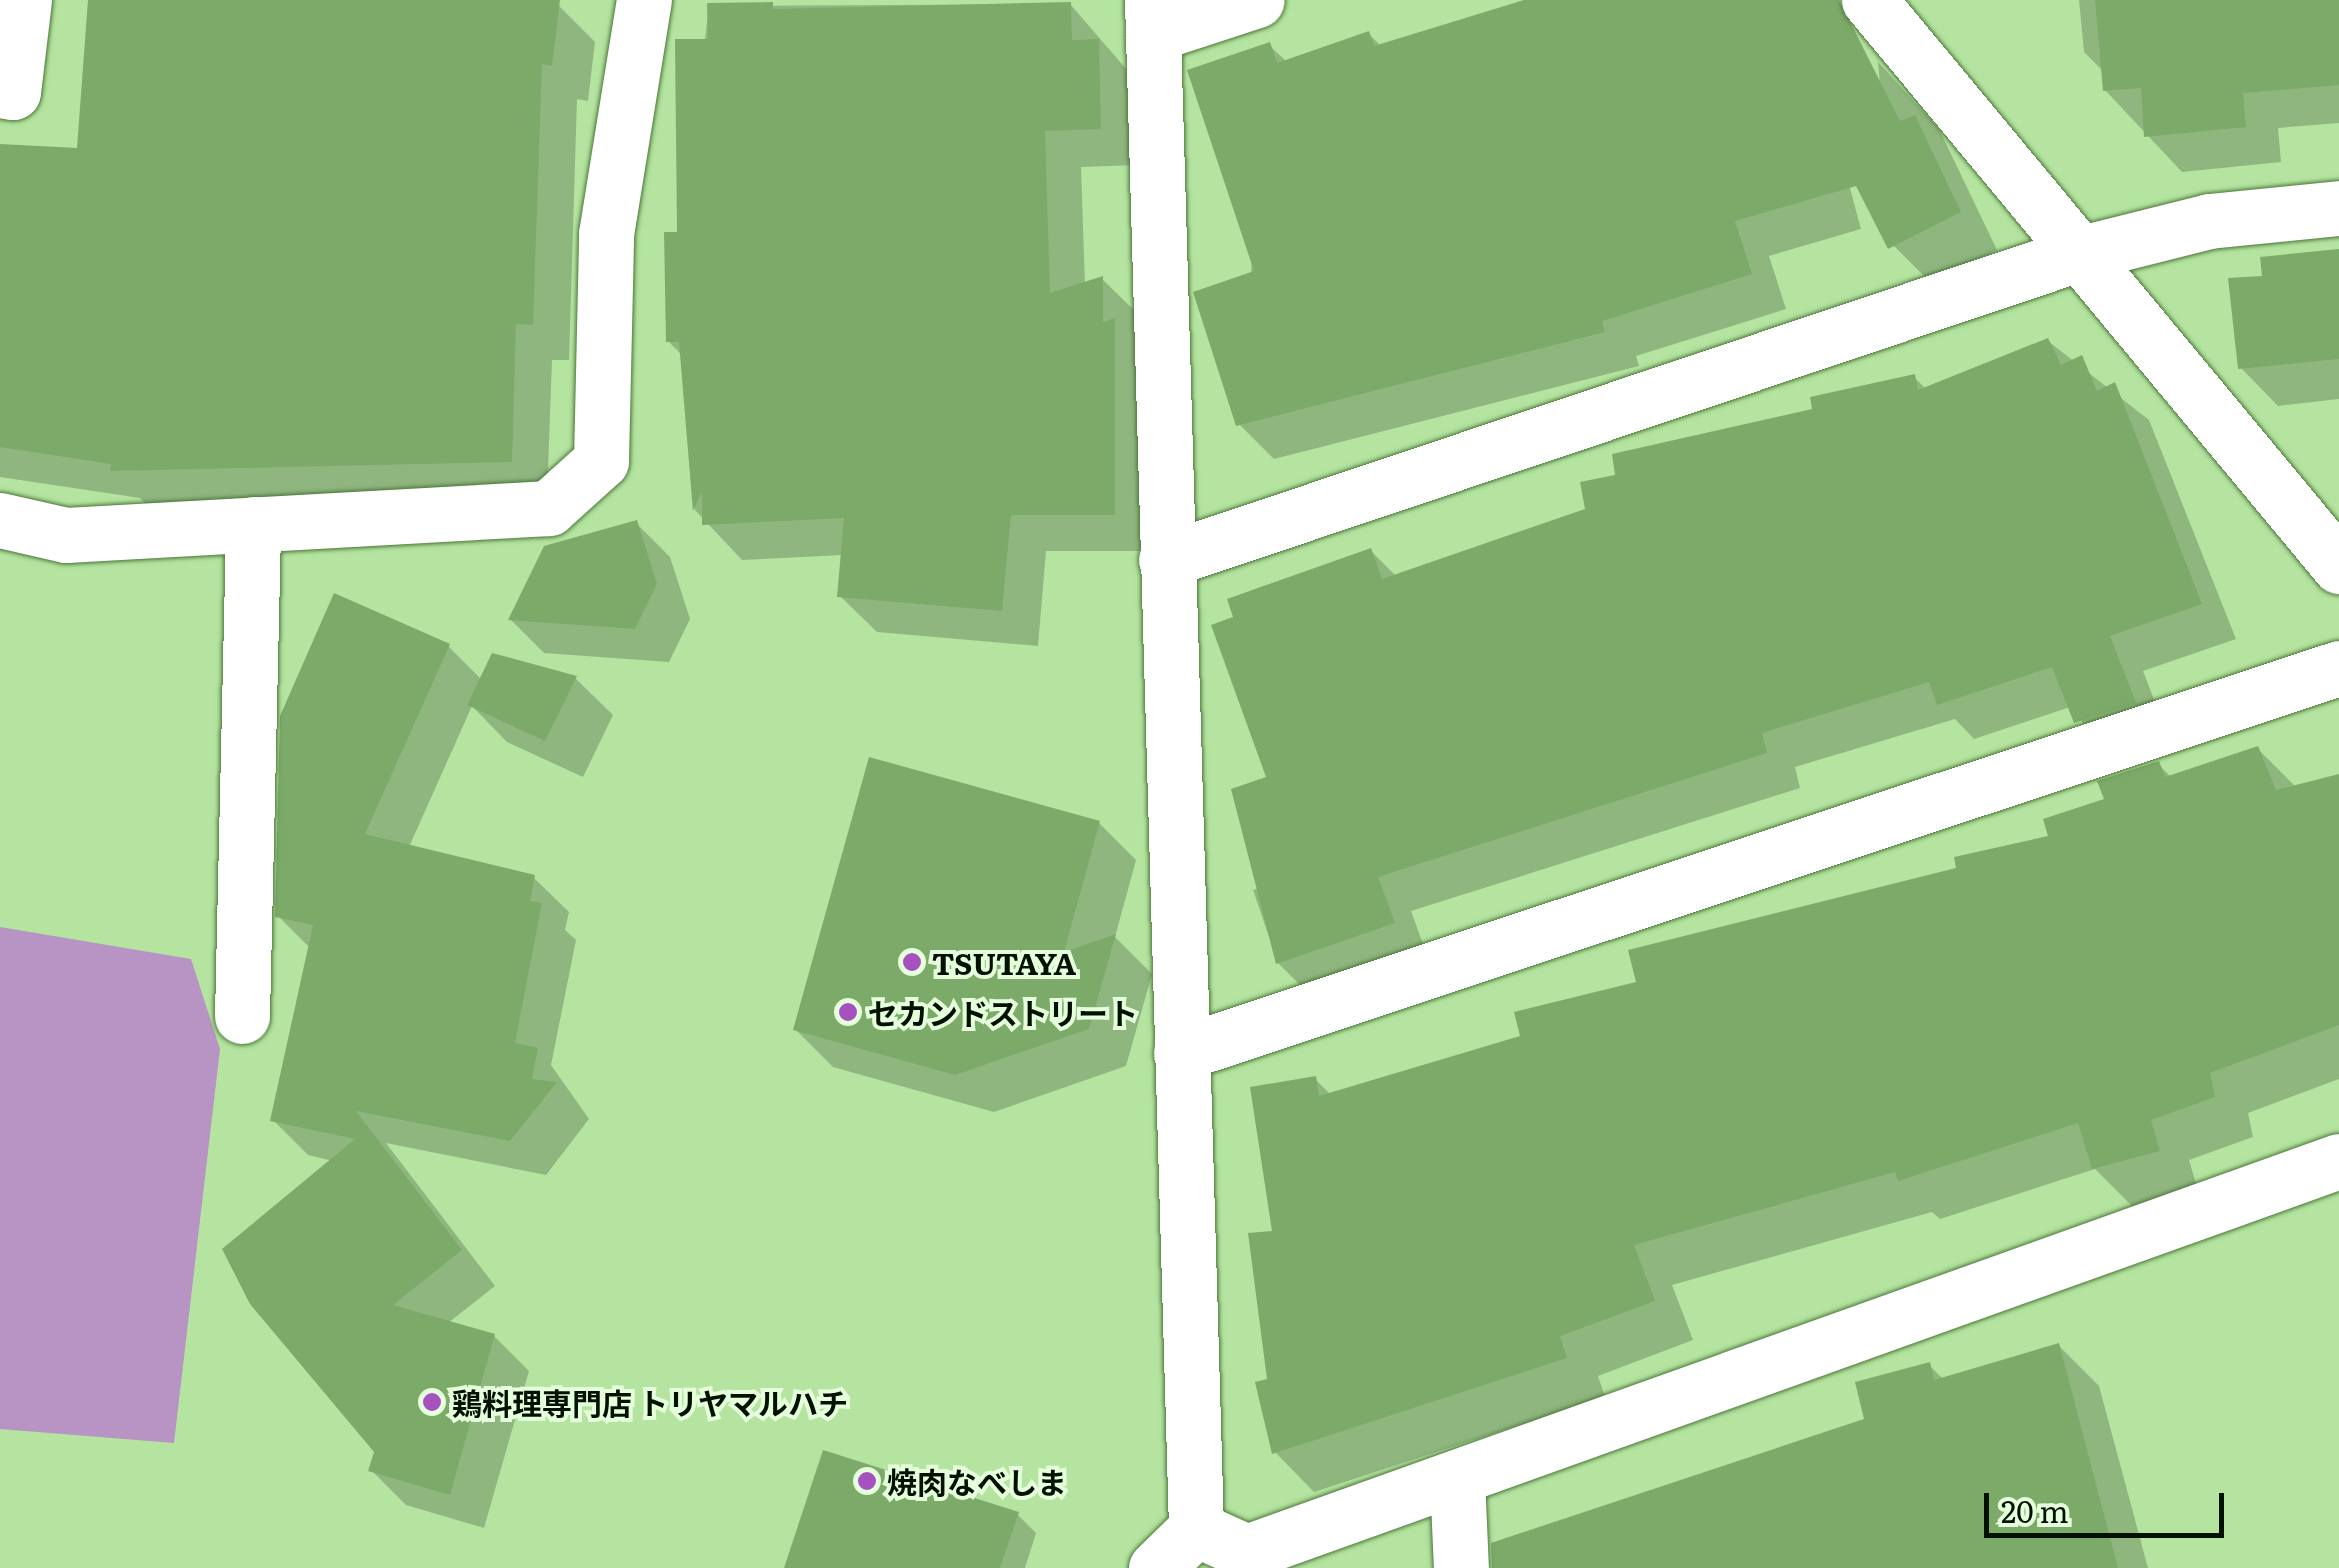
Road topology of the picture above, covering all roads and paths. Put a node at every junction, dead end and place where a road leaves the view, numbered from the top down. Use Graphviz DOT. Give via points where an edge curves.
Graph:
graph roads {
  1 [pos="24,0"];
  2 [pos="644,0"];
  3 [pos="1256,0"];
  4 [pos="1870,0"];
  5 [pos="1153,17"];
  6 [pos="0,90"];
  7 [pos="2339,208"];
  8 [pos="2078,254"];
  9 [pos="0,520"];
  10 [pos="253,524"];
  11 [pos="1166,560"];
  12 [pos="2339,566"];
  13 [pos="2339,668"];
  14 [pos="242,1016"];
  15 [pos="1181,1054"];
  16 [pos="2339,1161"];
  17 [pos="1457,1478"];
  18 [pos="1196,1530"];
  19 [pos="1156,1568"];
  20 [pos="1462,1568"];
  1 -- 6 [label="street" via="13,92"];
  2 -- 10 [label="street" via="606,234 601,460 549,508"];
  3 -- 5 [label="street"];
  4 -- 8 [label="street"];
  5 -- 11 [label="street"];
  7 -- 8 [label="street" via="2208,221"];
  8 -- 11 [label="street"];
  8 -- 12 [label="street"];
  9 -- 10 [label="street" via="66,535"];
  10 -- 14 [label="street"];
  11 -- 15 [label="street"];
  13 -- 15 [label="street"];
  15 -- 18 [label="street"];
  16 -- 17 [label="street"];
  17 -- 18 [label="street" via="1247,1552"];
  17 -- 20 [label="street"];
  18 -- 19 [label="street"];
}
